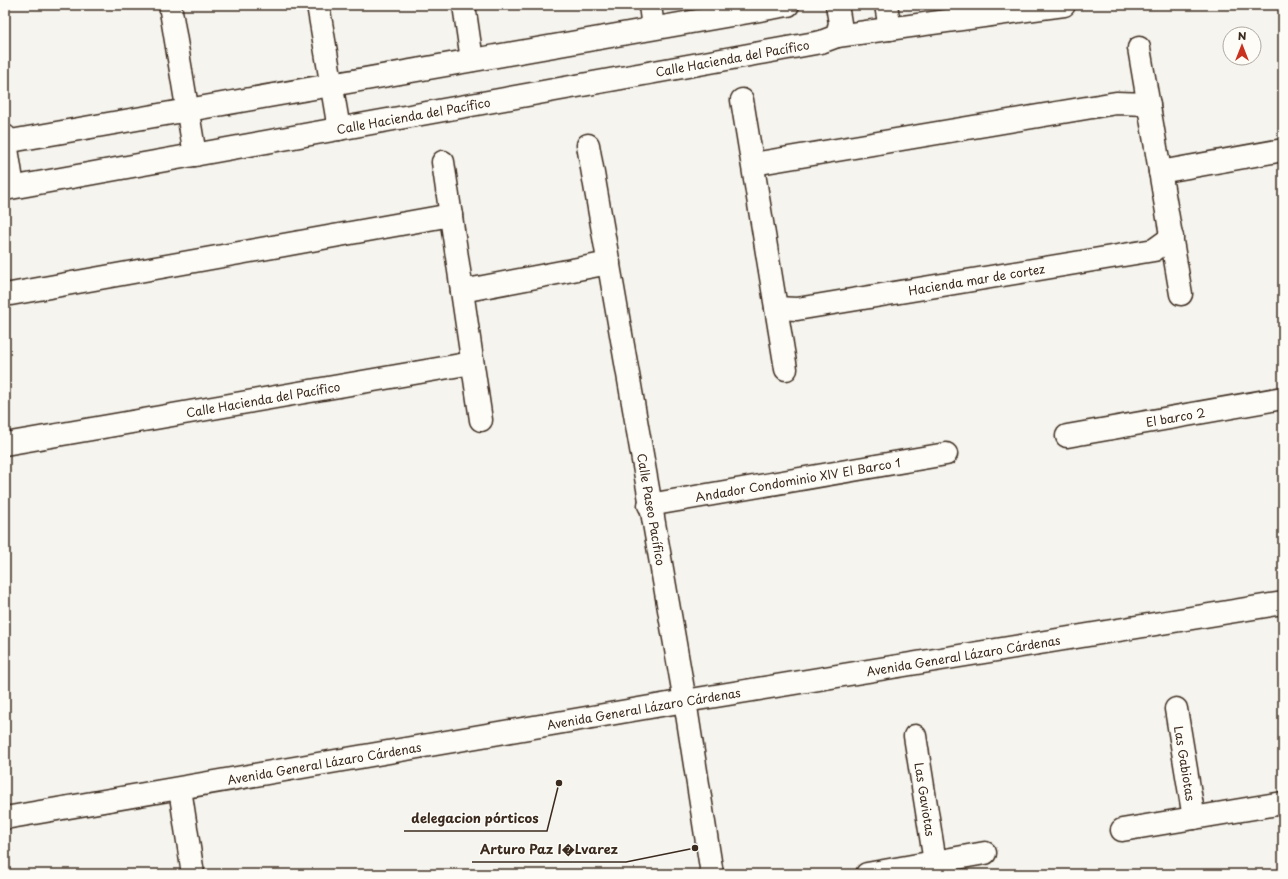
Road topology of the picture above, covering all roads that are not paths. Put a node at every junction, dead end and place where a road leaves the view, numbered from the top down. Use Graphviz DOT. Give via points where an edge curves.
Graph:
graph roads {
  1 [pos="170,5"];
  2 [pos="318,5"];
  3 [pos="464,5"];
  4 [pos="650,5"];
  5 [pos="788,5"];
  6 [pos="837,5"];
  7 [pos="886,5"];
  8 [pos="1064,5"];
  9 [pos="1007,9"];
  10 [pos="949,13"];
  11 [pos="653,28"];
  12 [pos="890,29"];
  13 [pos="829,39"];
  14 [pos="1139,48"];
  15 [pos="472,60"];
  16 [pos="331,84"];
  17 [pos="742,100"];
  18 [pos="1149,104"];
  19 [pos="187,109"];
  20 [pos="339,129"];
  21 [pos="5,140"];
  22 [pos="588,145"];
  23 [pos="1283,150"];
  24 [pos="195,155"];
  25 [pos="443,162"];
  26 [pos="753,164"];
  27 [pos="1160,172"];
  28 [pos="9,188"];
  29 [pos="451,215"];
  30 [pos="1172,237"];
  31 [pos="609,263"];
  32 [pos="462,291"];
  33 [pos="1181,294"];
  34 [pos="5,295"];
  35 [pos="776,308"];
  36 [pos="472,363"];
  37 [pos="786,369"];
  38 [pos="1283,398"];
  39 [pos="481,420"];
  40 [pos="1067,436"];
  41 [pos="5,444"];
  42 [pos="946,454"];
  43 [pos="649,505"];
  44 [pos="1283,603"];
  45 [pos="685,701"];
  46 [pos="1176,709"];
  47 [pos="916,736"];
  48 [pos="180,789"];
  49 [pos="1283,803"];
  50 [pos="5,818"];
  51 [pos="1194,818"];
  52 [pos="1122,830"];
  53 [pos="985,853"];
  54 [pos="934,862"];
  55 [pos="193,874"];
  56 [pos="712,874"];
  57 [pos="867,874"];
  1 -- 19 [label="street"];
  2 -- 16 [label="street"];
  3 -- 15 [label="street"];
  4 -- 11 [label="street"];
  5 -- 11 [label="street"];
  6 -- 13 [label="street" via="840,23"];
  7 -- 12 [label="street"];
  8 -- 9 [label="street, Calle Hacienda del Pacífico"];
  9 -- 10 [label="street, Calle Hacienda del Pacífico"];
  10 -- 12 [label="street, Calle Hacienda del Pacífico"];
  11 -- 15 [label="street"];
  12 -- 13 [label="street, Calle Hacienda del Pacífico"];
  13 -- 20 [label="street, Calle Hacienda del Pacífico"];
  14 -- 18 [label="street"];
  15 -- 16 [label="street"];
  16 -- 19 [label="street"];
  16 -- 20 [label="street"];
  17 -- 26 [label="street"];
  18 -- 26 [label="street" via="1116,103"];
  18 -- 27 [label="street"];
  19 -- 21 [label="street"];
  19 -- 24 [label="street"];
  20 -- 24 [label="street, Calle Hacienda del Pacífico"];
  21 -- 28 [label="street"];
  22 -- 31 [label="street, Calle Paseo Pacífico"];
  23 -- 27 [label="street"];
  24 -- 28 [label="street, Calle Hacienda del Pacífico"];
  25 -- 29 [label="street"];
  26 -- 35 [label="street"];
  27 -- 30 [label="street"];
  29 -- 32 [label="street"];
  29 -- 34 [label="street"];
  30 -- 33 [label="street"];
  30 -- 35 [label="street, Hacienda mar de cortez" via="1154,250 797,308"];
  31 -- 32 [label="street"];
  31 -- 43 [label="street, Calle Paseo Pacífico"];
  32 -- 36 [label="street"];
  35 -- 37 [label="street"];
  36 -- 39 [label="street"];
  36 -- 41 [label="street, Calle Hacienda del Pacífico"];
  38 -- 40 [label="street, El barco 2"];
  42 -- 43 [label="street, Andador Condominio XIV El Barco 1"];
  43 -- 45 [label="street, Calle Paseo Pacífico"];
  44 -- 45 [label="street, Avenida General Lázaro Cárdenas"];
  45 -- 48 [label="street, Avenida General Lázaro Cárdenas"];
  45 -- 56 [label="street, Calle Paseo Pacífico"];
  46 -- 51 [label="street, Las Gabiotas"];
  47 -- 54 [label="street, Las Gaviotas"];
  48 -- 50 [label="street, Avenida General Lázaro Cárdenas"];
  48 -- 55 [label="street"];
  49 -- 51 [label="street"];
  51 -- 52 [label="street"];
  53 -- 54 [label="street"];
  54 -- 57 [label="street"];
}
